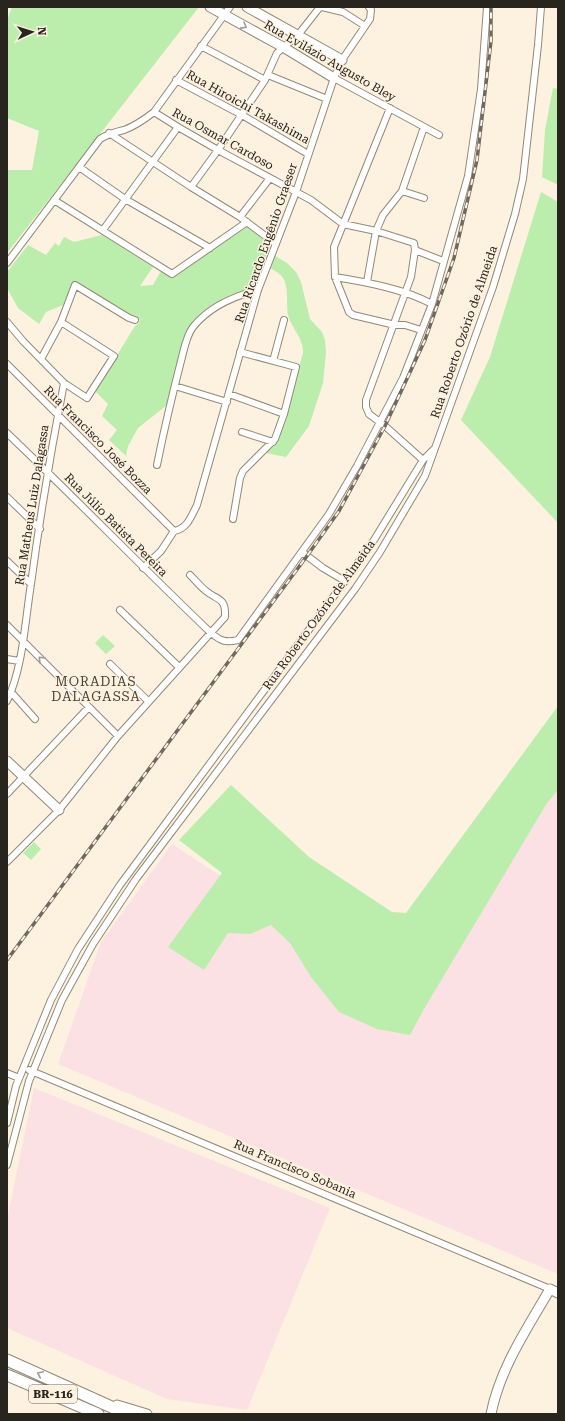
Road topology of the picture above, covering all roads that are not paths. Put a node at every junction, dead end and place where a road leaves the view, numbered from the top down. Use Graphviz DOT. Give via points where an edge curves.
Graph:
graph roads {
  1 [pos="210,7"];
  2 [pos="230,7"];
  3 [pos="247,7"];
  4 [pos="321,7"];
  5 [pos="370,7"];
  6 [pos="487,7"];
  7 [pos="541,7"];
  8 [pos="224,15"];
  9 [pos="365,26"];
  10 [pos="298,35"];
  11 [pos="201,46"];
  12 [pos="282,47"];
  13 [pos="342,60"];
  14 [pos="267,77"];
  15 [pos="334,78"];
  16 [pos="176,80"];
  17 [pos="327,99"];
  18 [pos="390,108"];
  19 [pos="154,112"];
  20 [pos="242,115"];
  21 [pos="178,127"];
  22 [pos="424,127"];
  23 [pos="109,133"];
  24 [pos="439,135"];
  25 [pos="218,150"];
  26 [pos="308,154"];
  27 [pos="152,162"];
  28 [pos="79,167"];
  29 [pos="270,178"];
  30 [pos="190,187"];
  31 [pos="402,191"];
  32 [pos="296,192"];
  33 [pos="424,198"];
  34 [pos="125,199"];
  35 [pos="54,200"];
  36 [pos="240,217"];
  37 [pos="247,222"];
  38 [pos="343,224"];
  39 [pos="103,230"];
  40 [pos="376,231"];
  41 [pos="276,244"];
  42 [pos="210,248"];
  43 [pos="415,250"];
  44 [pos="443,261"];
  45 [pos="7,263"];
  46 [pos="335,277"];
  47 [pos="367,282"];
  48 [pos="258,290"];
  49 [pos="405,293"];
  50 [pos="432,304"];
  51 [pos="135,320"];
  52 [pos="284,320"];
  53 [pos="7,322"];
  54 [pos="61,322"];
  55 [pos="394,325"];
  56 [pos="421,330"];
  57 [pos="240,352"];
  58 [pos="41,359"];
  59 [pos="273,361"];
  60 [pos="7,364"];
  61 [pos="64,383"];
  62 [pos="175,386"];
  63 [pos="229,394"];
  64 [pos="227,402"];
  65 [pos="284,414"];
  66 [pos="58,415"];
  67 [pos="381,422"];
  68 [pos="242,432"];
  69 [pos="7,433"];
  70 [pos="273,442"];
  71 [pos="437,446"];
  72 [pos="423,460"];
  73 [pos="156,465"];
  74 [pos="48,473"];
  75 [pos="7,497"];
  76 [pos="233,519"];
  77 [pos="40,529"];
  78 [pos="174,531"];
  79 [pos="302,552"];
  80 [pos="7,561"];
  81 [pos="143,568"];
  82 [pos="190,575"];
  83 [pos="345,581"];
  84 [pos="31,584"];
  85 [pos="120,610"];
  86 [pos="7,625"];
  87 [pos="211,633"];
  88 [pos="23,641"];
  89 [pos="7,659"];
  90 [pos="19,661"];
  91 [pos="110,664"];
  92 [pos="179,668"];
  93 [pos="11,692"];
  94 [pos="7,701"];
  95 [pos="148,702"];
  96 [pos="89,707"];
  97 [pos="35,719"];
  98 [pos="118,736"];
  99 [pos="218,753"];
  100 [pos="225,759"];
  101 [pos="7,761"];
  102 [pos="201,776"];
  103 [pos="24,777"];
  104 [pos="209,782"];
  105 [pos="7,794"];
  106 [pos="58,810"];
  107 [pos="7,862"];
  108 [pos="120,885"];
  109 [pos="127,890"];
  110 [pos="108,902"];
  111 [pos="115,907"];
  112 [pos="87,935"];
  113 [pos="95,939"];
  114 [pos="58,988"];
  115 [pos="66,992"];
  116 [pos="32,1046"];
  117 [pos="41,1050"];
  118 [pos="24,1068"];
  119 [pos="32,1072"];
  120 [pos="7,1073"];
  121 [pos="19,1078"];
  122 [pos="7,1123"];
  123 [pos="8,1161"];
  124 [pos="554,1291"];
  125 [pos="7,1360"];
  126 [pos="7,1375"];
  127 [pos="88,1397"];
  128 [pos="98,1414"];
  129 [pos="127,1414"];
  130 [pos="147,1414"];
  131 [pos="491,1414"];
  1 -- 8 [label="street, Rua Evilázio Augusto Bley"];
  2 -- 8 [label="street"];
  3 -- 10 [label="street, Rua Evilázio Augusto Bley"];
  4 -- 9 [label="street" via="342,12"];
  4 -- 10 [label="street"];
  5 -- 9 [label="street, Rua Ricardo Eugênio Graeser" via="371,16"];
  6 -- 44 [label="street" via="481,89 468,176"];
  7 -- 71 [label="street, Rua Roberto Ozório de Almeida" via="525,165 519,198 484,315"];
  8 -- 11 [label="street"];
  8 -- 12 [label="street, Rua Evilázio Augusto Bley, one-way"];
  9 -- 13 [label="street, Rua Ricardo Eugênio Graeser"];
  10 -- 12 [label="street"];
  10 -- 13 [label="street, Rua Evilázio Augusto Bley"];
  11 -- 14 [label="street"];
  11 -- 16 [label="street"];
  12 -- 14 [label="street"];
  12 -- 15 [label="street, Rua Evilázio Augusto Bley"];
  13 -- 15 [label="street, Rua Ricardo Eugênio Graeser"];
  14 -- 17 [label="street"];
  14 -- 20 [label="street"];
  15 -- 17 [label="street, Rua Ricardo Eugênio Graeser"];
  15 -- 18 [label="street, Rua Evilázio Augusto Bley"];
  16 -- 19 [label="street"];
  16 -- 20 [label="street, Rua Hiroichi Takashima"];
  17 -- 26 [label="street, Rua Ricardo Eugênio Graeser"];
  18 -- 22 [label="street, Rua Evilázio Augusto Bley"];
  18 -- 38 [label="street"];
  19 -- 21 [label="street, Rua Osmar Cardoso"];
  19 -- 23 [label="street" via="140,122"];
  20 -- 25 [label="street"];
  20 -- 26 [label="street, Rua Hiroichi Takashima"];
  21 -- 25 [label="street, Rua Osmar Cardoso"];
  21 -- 27 [label="street"];
  22 -- 24 [label="street, Rua Evilázio Augusto Bley"];
  22 -- 31 [label="street"];
  23 -- 27 [label="street"];
  23 -- 28 [label="street" via="100,139"];
  25 -- 29 [label="street, Rua Osmar Cardoso"];
  25 -- 30 [label="street"];
  26 -- 32 [label="street, Rua Ricardo Eugênio Graeser"];
  27 -- 30 [label="street"];
  27 -- 34 [label="street"];
  28 -- 34 [label="street"];
  28 -- 35 [label="street"];
  29 -- 32 [label="street, Rua Osmar Cardoso"];
  29 -- 36 [label="street"];
  30 -- 36 [label="street"];
  31 -- 33 [label="street"];
  31 -- 40 [label="street" via="383,215"];
  32 -- 38 [label="street, Rua Osmar Cardoso" via="321,206"];
  32 -- 41 [label="street, Rua Ricardo Eugênio Graeser"];
  34 -- 39 [label="street"];
  34 -- 42 [label="street"];
  35 -- 39 [label="street"];
  35 -- 45 [label="street"];
  36 -- 37 [label="street"];
  37 -- 41 [label="street"];
  37 -- 42 [label="street"];
  38 -- 40 [label="street, Rua Osmar Cardoso"];
  38 -- 46 [label="street" via="334,248"];
  39 -- 42 [label="street" via="172,274"];
  40 -- 43 [label="street, Rua Osmar Cardoso" via="412,242"];
  40 -- 47 [label="street"];
  41 -- 48 [label="street, Rua Ricardo Eugênio Graeser"];
  43 -- 44 [label="street"];
  43 -- 49 [label="street" via="411,277"];
  44 -- 50 [label="street"];
  46 -- 47 [label="street"];
  46 -- 55 [label="street" via="349,312"];
  47 -- 49 [label="street"];
  48 -- 57 [label="street, Rua Ricardo Eugênio Graeser"];
  48 -- 62 [label="street" via="221,304 192,328"];
  49 -- 50 [label="street" via="418,296"];
  49 -- 55 [label="street"];
  50 -- 56 [label="street"];
  51 -- 54 [label="street" via="75,285"];
  52 -- 59 [label="street"];
  53 -- 58 [label="street"];
  54 -- 58 [label="street"];
  54 -- 61 [label="street" via="114,356 87,398"];
  55 -- 56 [label="street" via="405,325"];
  55 -- 67 [label="street" via="366,400 369,414"];
  56 -- 67 [label="street" via="403,378"];
  57 -- 59 [label="street"];
  57 -- 63 [label="street, Rua Ricardo Eugênio Graeser"];
  58 -- 61 [label="street"];
  59 -- 65 [label="street" via="296,367"];
  60 -- 66 [label="street, Rua Francisco José Bozza"];
  61 -- 66 [label="street, Rua Matheus Luiz Dalagassa"];
  62 -- 64 [label="street"];
  62 -- 73 [label="street"];
  63 -- 64 [label="street, Rua Ricardo Eugênio Graeser"];
  63 -- 65 [label="street"];
  64 -- 78 [label="street, Rua Ricardo Eugênio Graeser" via="197,506 190,521 181,530"];
  65 -- 70 [label="street"];
  66 -- 74 [label="street, Rua Matheus Luiz Dalagassa"];
  66 -- 78 [label="street, Rua Francisco José Bozza"];
  67 -- 72 [label="street"];
  67 -- 79 [label="street" via="329,514"];
  68 -- 70 [label="street"];
  69 -- 74 [label="street, Rua Júlio Batista Pereira"];
  70 -- 76 [label="street" via="243,471"];
  71 -- 72 [label="street"];
  71 -- 100 [label="street, Rua Roberto Ozório de Almeida" via="425,476 373,563"];
  72 -- 83 [label="street" via="374,540"];
  74 -- 77 [label="street, Rua Matheus Luiz Dalagassa"];
  74 -- 81 [label="street, Rua Júlio Batista Pereira"];
  75 -- 77 [label="street"];
  77 -- 84 [label="street, Rua Matheus Luiz Dalagassa"];
  78 -- 81 [label="street" via="161,551"];
  79 -- 83 [label="street"];
  79 -- 87 [label="street, Rua Júlio Batista Pereira" via="238,640 219,640"];
  80 -- 84 [label="street"];
  81 -- 87 [label="street, Rua Júlio Batista Pereira"];
  82 -- 87 [label="street" via="206,591 220,599 225,608 225,617"];
  83 -- 99 [label="street"];
  84 -- 88 [label="street, Rua Matheus Luiz Dalagassa"];
  85 -- 92 [label="street"];
  86 -- 88 [label="street"];
  87 -- 92 [label="street"];
  88 -- 90 [label="street, Rua Matheus Luiz Dalagassa"];
  96 -- 88 [label="street, one-way"];
  89 -- 90 [label="street"];
  90 -- 93 [label="street, Rua Matheus Luiz Dalagassa"];
  91 -- 95 [label="street"];
  92 -- 95 [label="street"];
  93 -- 94 [label="street, Rua Matheus Luiz Dalagassa"];
  93 -- 97 [label="street"];
  95 -- 98 [label="street"];
  96 -- 98 [label="street"];
  96 -- 103 [label="street"];
  98 -- 106 [label="street"];
  99 -- 100 [label="street"];
  99 -- 102 [label="street"];
  100 -- 104 [label="street, Rua Roberto Ozório de Almeida"];
  101 -- 103 [label="street"];
  102 -- 104 [label="street"];
  102 -- 108 [label="street"];
  103 -- 105 [label="street"];
  103 -- 106 [label="street"];
  104 -- 109 [label="street, Rua Roberto Ozório de Almeida"];
  106 -- 107 [label="street"];
  108 -- 109 [label="street"];
  108 -- 110 [label="street"];
  109 -- 111 [label="street, Rua Roberto Ozório de Almeida"];
  110 -- 111 [label="street"];
  110 -- 112 [label="street"];
  111 -- 113 [label="street, Rua Roberto Ozório de Almeida"];
  112 -- 113 [label="street"];
  112 -- 114 [label="street"];
  113 -- 115 [label="street, Rua Roberto Ozório de Almeida"];
  114 -- 115 [label="street"];
  114 -- 116 [label="street"];
  115 -- 117 [label="street, Rua Roberto Ozório de Almeida"];
  116 -- 117 [label="street"];
  116 -- 118 [label="street"];
  117 -- 119 [label="street, Rua Roberto Ozório de Almeida"];
  118 -- 119 [label="street, Rua Francisco Sobania"];
  118 -- 121 [label="street"];
  119 -- 123 [label="street, Rua Roberto Ozório de Almeida"];
  119 -- 124 [label="street, Rua Francisco Sobania"];
  120 -- 121 [label="street"];
  121 -- 122 [label="street"];
  124 -- 131 [label="street" via="506,1368 496,1392"];
  127 -- 125 [label="highway, BR-116, one-way"];
  126 -- 128 [label="highway, BR-116"];
  127 -- 129 [label="highway, BR-116"];
  127 -- 130 [label="street, BR-116"];
}
